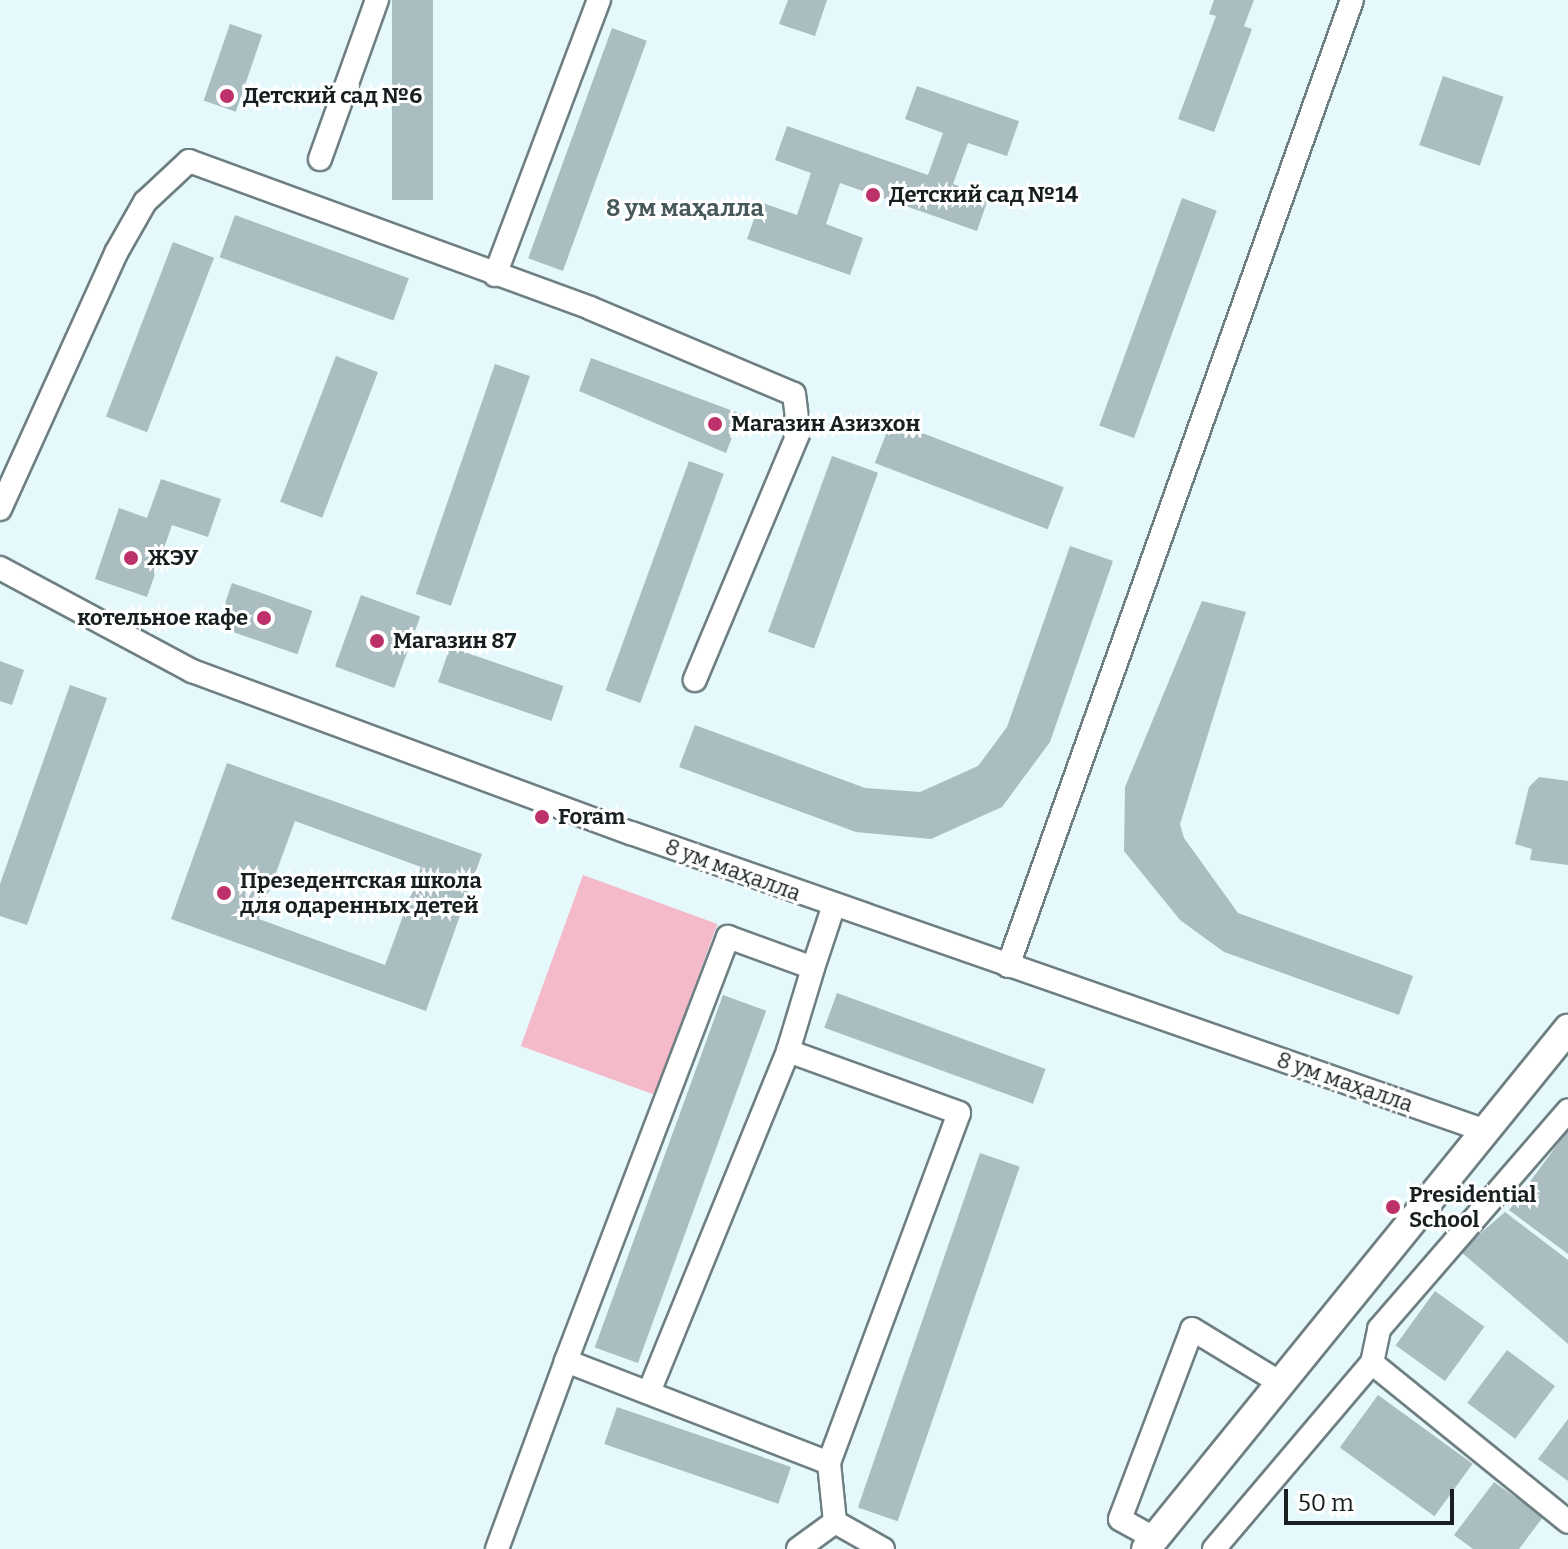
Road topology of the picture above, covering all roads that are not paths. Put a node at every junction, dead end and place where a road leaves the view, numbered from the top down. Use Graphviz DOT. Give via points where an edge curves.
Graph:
graph roads {
  1 [pos="377,0"];
  2 [pos="599,0"];
  3 [pos="1352,0"];
  4 [pos="320,159"];
  5 [pos="495,275"];
  6 [pos="0,509"];
  7 [pos="0,568"];
  8 [pos="695,680"];
  9 [pos="834,905"];
  10 [pos="1008,966"];
  11 [pos="813,968"];
  12 [pos="1568,1029"];
  13 [pos="788,1051"];
  14 [pos="1568,1111"];
  15 [pos="1483,1130"];
  16 [pos="566,1361"];
  17 [pos="1372,1363"];
  18 [pos="1282,1384"];
  19 [pos="649,1392"];
  20 [pos="829,1463"];
  21 [pos="835,1522"];
  22 [pos="1568,1522"];
  23 [pos="1150,1544"];
  24 [pos="497,1549"];
  25 [pos="798,1549"];
  26 [pos="883,1549"];
  27 [pos="1214,1549"];
  1 -- 4 [label="street"];
  2 -- 5 [label="street"];
  3 -- 10 [label="street"];
  5 -- 6 [label="street" via="189,161 169,175 116,253"];
  5 -- 8 [label="street" via="765,382 799,405 799,432"];
  7 -- 9 [label="street, 8 ум маҳалла" via="192,671"];
  9 -- 10 [label="street, 8 ум маҳалла"];
  9 -- 11 [label="street"];
  10 -- 15 [label="street, 8 ум маҳалла"];
  11 -- 13 [label="street"];
  11 -- 16 [label="street" via="728,937"];
  12 -- 15 [label="main road"];
  13 -- 19 [label="street"];
  13 -- 20 [label="street" via="959,1113"];
  14 -- 17 [label="street" via="1379,1329"];
  15 -- 18 [label="main road"];
  16 -- 19 [label="street"];
  16 -- 24 [label="street"];
  17 -- 22 [label="street"];
  17 -- 27 [label="street"];
  18 -- 23 [label="main road"];
  18 -- 23 [label="street" via="1192,1329 1120,1519"];
  19 -- 20 [label="street"];
  20 -- 21 [label="street"];
  21 -- 25 [label="street"];
  21 -- 26 [label="street"];
}
